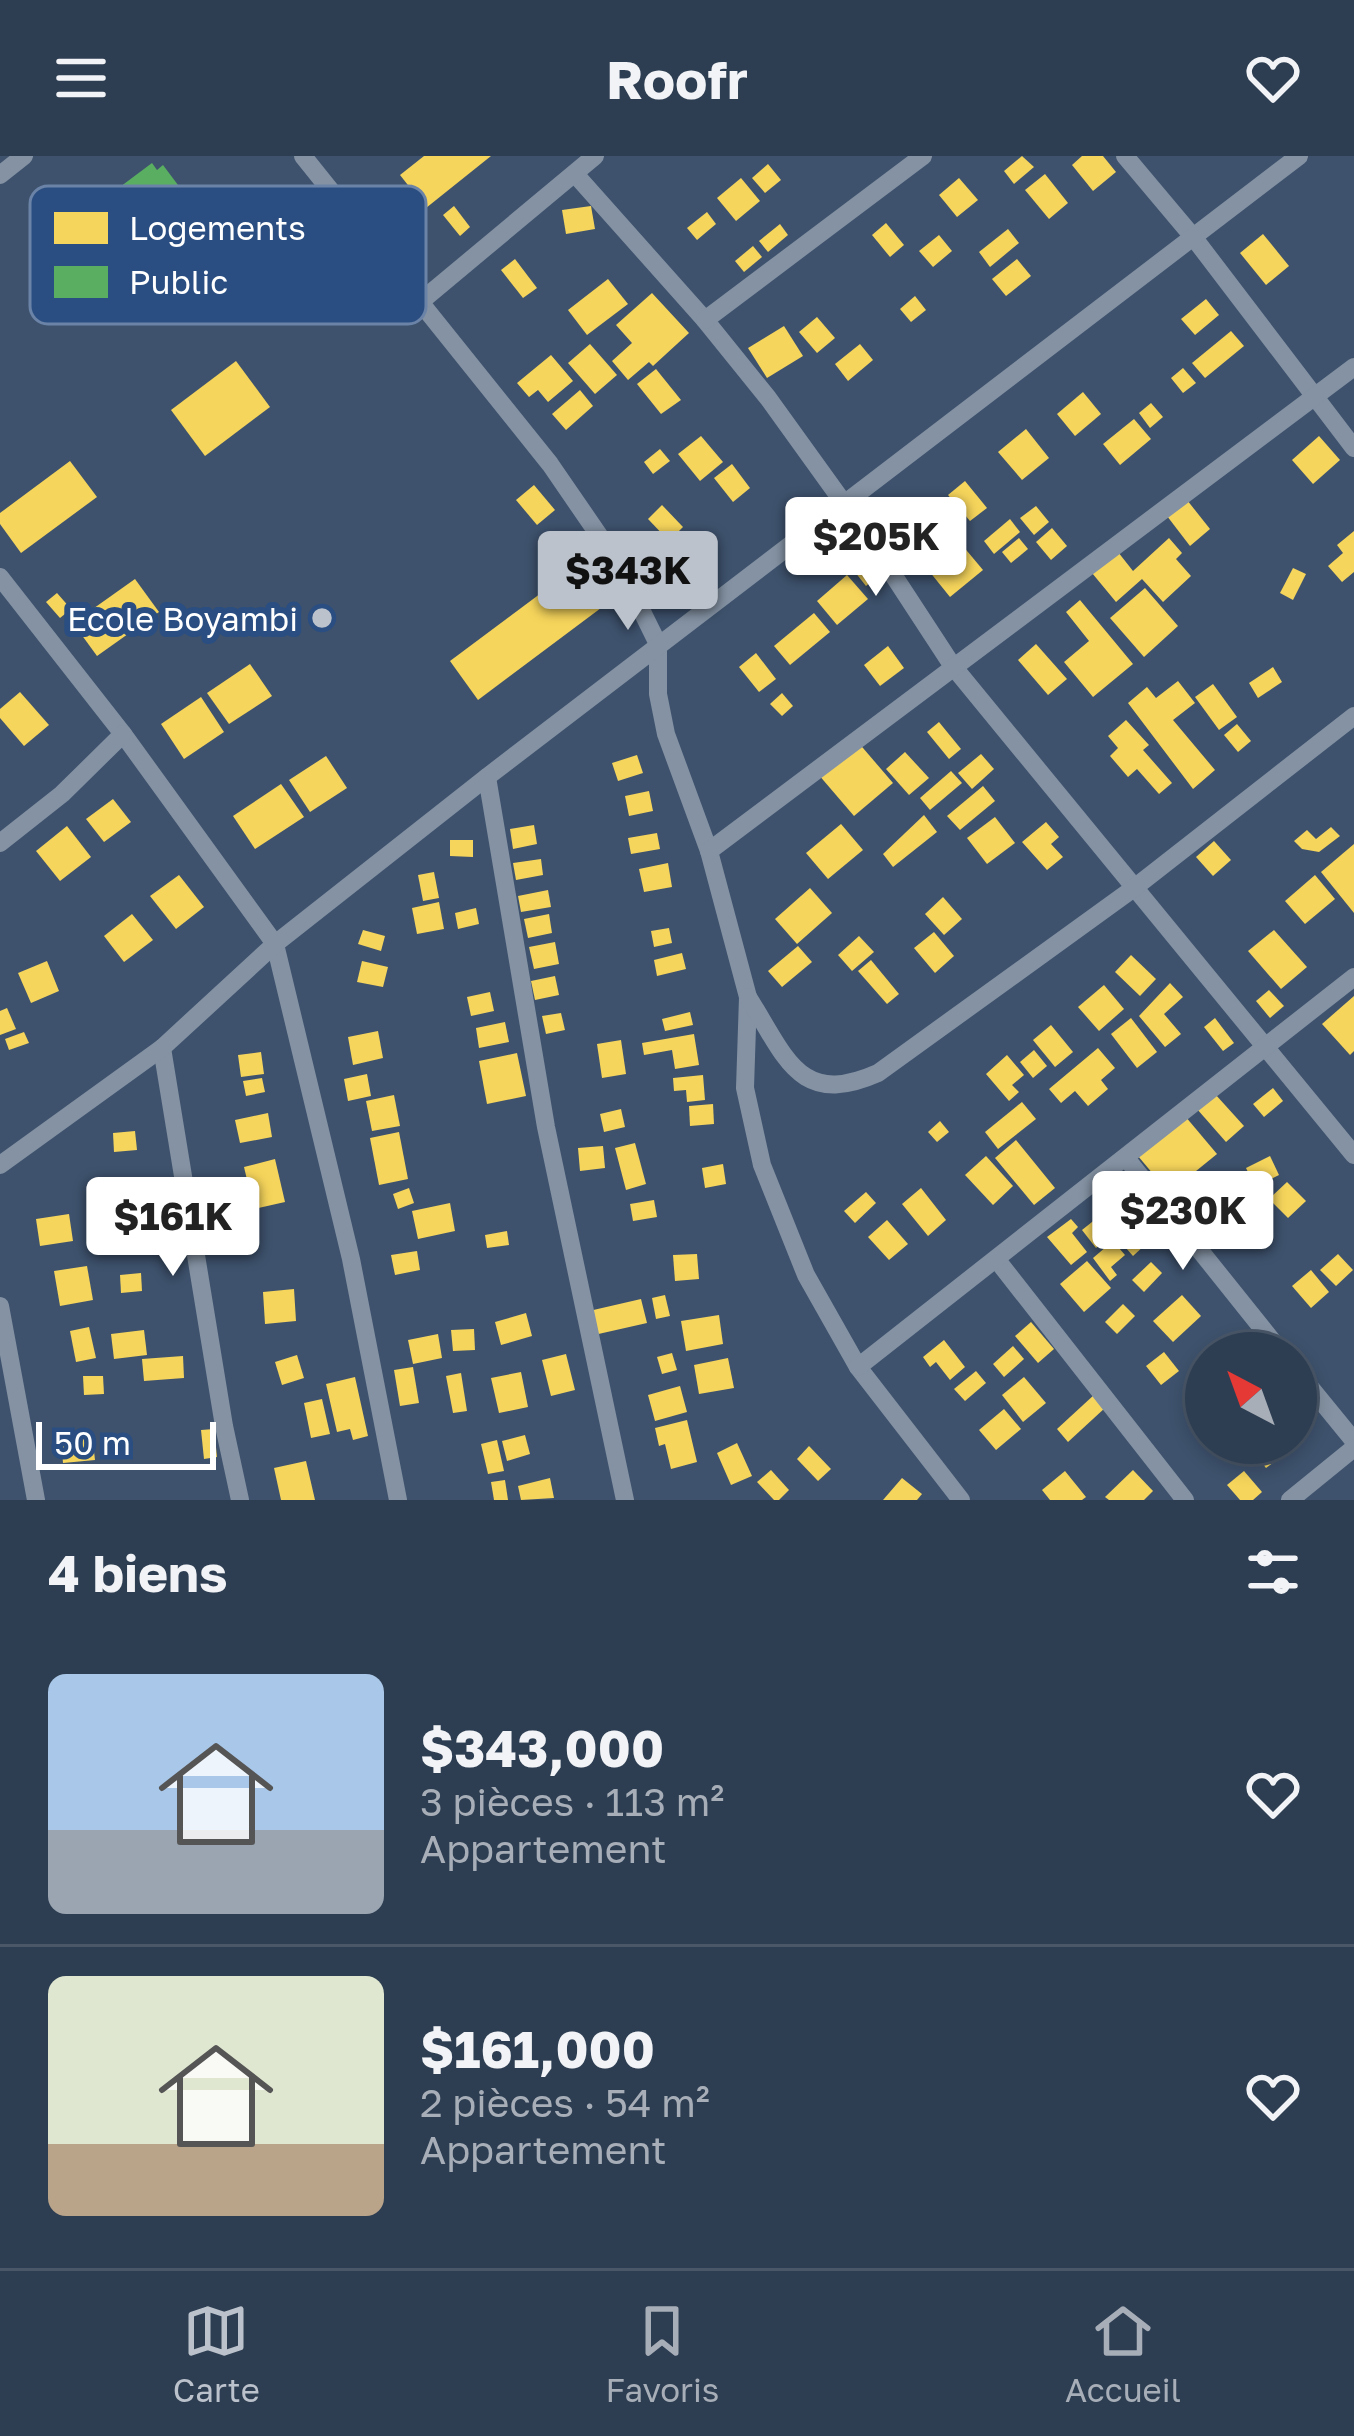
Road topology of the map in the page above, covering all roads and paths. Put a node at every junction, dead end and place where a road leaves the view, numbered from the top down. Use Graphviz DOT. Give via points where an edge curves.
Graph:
graph roads {
  1 [pos="24,156"];
  2 [pos="303,156"];
  3 [pos="595,156"];
  4 [pos="923,156"];
  5 [pos="1125,156"];
  6 [pos="1298,156"];
  7 [pos="575,174"];
  8 [pos="0,175"];
  9 [pos="327,186"];
  10 [pos="1194,238"];
  11 [pos="426,297"];
  12 [pos="426,309"];
  13 [pos="705,320"];
  14 [pos="1354,367"];
  15 [pos="1315,397"];
  16 [pos="1354,448"];
  17 [pos="844,503"];
  18 [pos="0,577"];
  19 [pos="658,644"];
  20 [pos="952,665"];
  21 [pos="1354,716"];
  22 [pos="123,734"];
  23 [pos="487,777"];
  24 [pos="0,843"];
  25 [pos="709,850"];
  26 [pos="1134,888"];
  27 [pos="275,944"];
  28 [pos="1354,977"];
  29 [pos="748,998"];
  30 [pos="1267,1047"];
  31 [pos="162,1048"];
  32 [pos="1354,1155"];
  33 [pos="2,1158"];
  34 [pos="1126,1158"];
  35 [pos="997,1260"];
  36 [pos="0,1306"];
  37 [pos="1265,1332"];
  38 [pos="858,1367"];
  39 [pos="1317,1397"];
  40 [pos="1354,1444"];
  41 [pos="36,1500"];
  42 [pos="240,1500"];
  43 [pos="398,1500"];
  44 [pos="625,1500"];
  45 [pos="961,1500"];
  46 [pos="1185,1500"];
  47 [pos="1290,1500"];
  1 -- 8 [label="street"];
  2 -- 9 [label="street"];
  3 -- 7 [label="street"];
  4 -- 13 [label="street"];
  5 -- 10 [label="street"];
  6 -- 10 [label="street"];
  7 -- 11 [label="street"];
  7 -- 13 [label="street"];
  10 -- 15 [label="street"];
  10 -- 17 [label="street"];
  12 -- 19 [label="street" via="550,464 617,563"];
  13 -- 17 [label="street"];
  14 -- 15 [label="street"];
  15 -- 16 [label="street"];
  15 -- 20 [label="street"];
  17 -- 19 [label="street"];
  17 -- 20 [label="street"];
  18 -- 22 [label="street"];
  19 -- 23 [label="street"];
  19 -- 25 [label="street" via="666,734"];
  20 -- 25 [label="street"];
  20 -- 26 [label="street"];
  21 -- 26 [label="street"];
  22 -- 24 [label="street"];
  22 -- 27 [label="street"];
  23 -- 27 [label="street"];
  23 -- 44 [label="street" via="550,1145"];
  25 -- 29 [label="street"];
  26 -- 29 [label="street" via="878,1073 848,1086 822,1087 800,1073"];
  26 -- 30 [label="street"];
  27 -- 31 [label="street"];
  27 -- 43 [label="street" via="351,1259"];
  28 -- 30 [label="street"];
  29 -- 38 [label="street" via="745,1088 762,1165 806,1275"];
  30 -- 32 [label="street"];
  30 -- 34 [label="street"];
  31 -- 33 [label="street"];
  31 -- 42 [label="street"];
  34 -- 35 [label="street"];
  34 -- 37 [label="street"];
  35 -- 38 [label="street"];
  35 -- 46 [label="street"];
  36 -- 41 [label="street"];
  38 -- 45 [label="street"];
  39 -- 40 [label="street"];
  40 -- 47 [label="street"];
}
